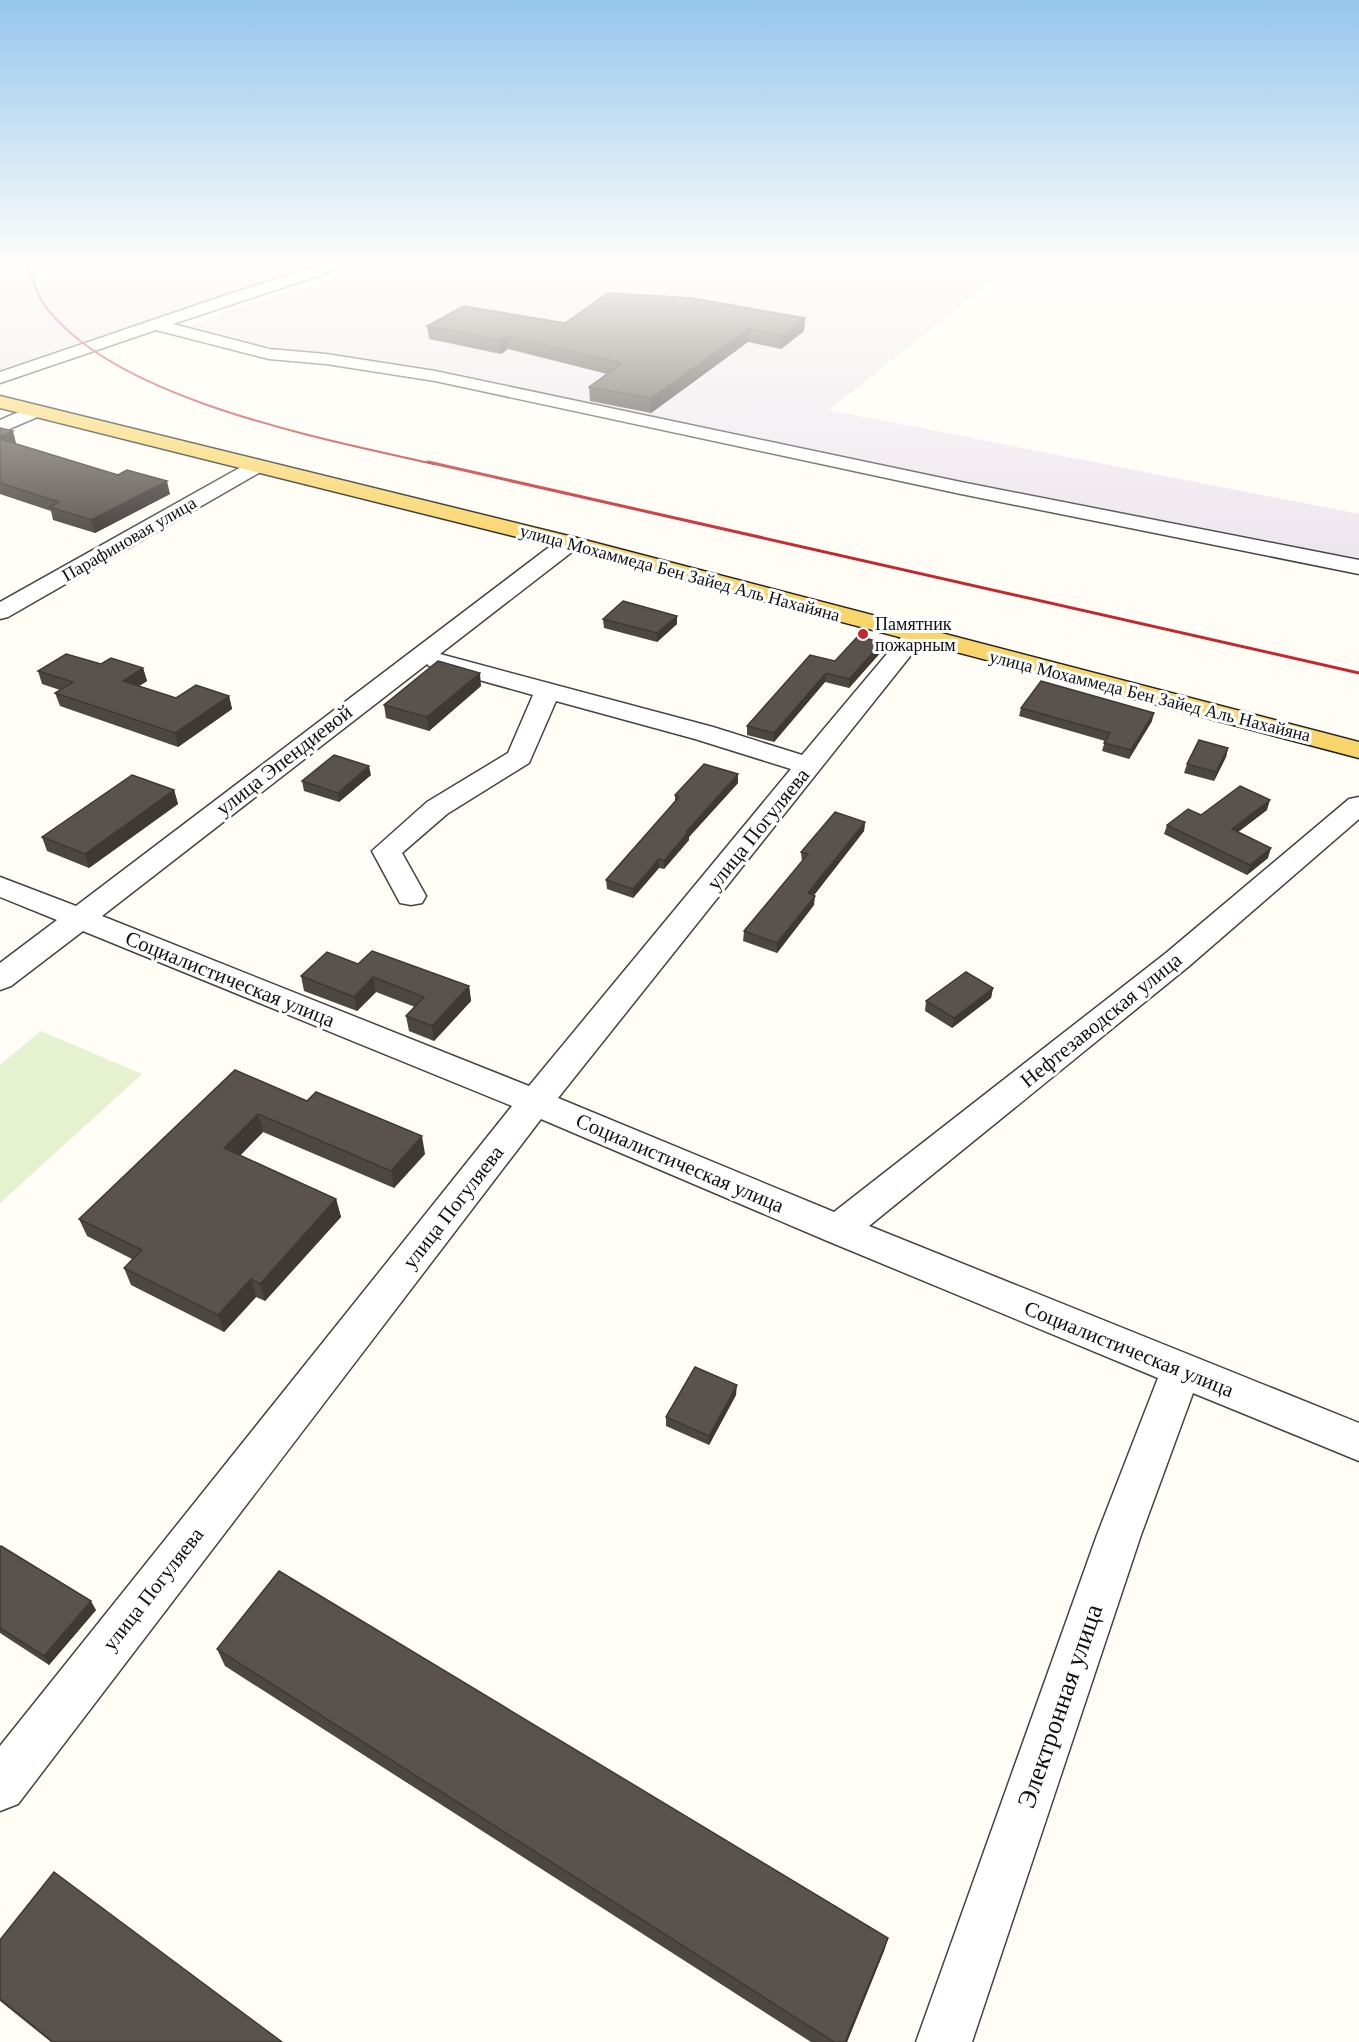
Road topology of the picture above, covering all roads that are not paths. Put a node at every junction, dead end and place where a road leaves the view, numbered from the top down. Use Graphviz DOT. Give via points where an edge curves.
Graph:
graph roads {
  1 [pos="52,360"];
  2 [pos="334,360"];
  3 [pos="0,378"];
  4 [pos="0,402"];
  5 [pos="35,411"];
  6 [pos="0,427"];
  7 [pos="257,466"];
  8 [pos="569,543"];
  9 [pos="1359,567"];
  10 [pos="0,612"];
  11 [pos="915,635"];
  12 [pos="420,656"];
  13 [pos="547,692"];
  14 [pos="1359,750"];
  15 [pos="808,766"];
  16 [pos="1359,805"];
  17 [pos="0,886"];
  18 [pos="411,896"];
  19 [pos="79,918"];
  20 [pos="0,979"];
  21 [pos="535,1102"];
  22 [pos="838,1230"];
  23 [pos="1181,1371"];
  24 [pos="1359,1442"];
  25 [pos="0,1786"];
  26 [pos="944,2042"];
  1 -- 3 [label="street"];
  2 -- 9 [label="street" via="435,376"];
  4 -- 5 [label="main road, улица Мохаммеда Бен Зайед Аль Нахайяна"];
  5 -- 6 [label="street"];
  5 -- 7 [label="main road, улица Мохаммеда Бен Зайед Аль Нахайяна"];
  7 -- 8 [label="main road, улица Мохаммеда Бен Зайед Аль Нахайяна"];
  7 -- 10 [label="street, Парафиновая улица"];
  8 -- 11 [label="main road, улица Мохаммеда Бен Зайед Аль Нахайяна"];
  8 -- 12 [label="street, улица Эпендиевой"];
  11 -- 14 [label="main road, улица Мохаммеда Бен Зайед Аль Нахайяна"];
  11 -- 15 [label="street, улица Погуляева"];
  12 -- 13 [label="street"];
  12 -- 19 [label="street, улица Эпендиевой"];
  13 -- 15 [label="street" via="704,733"];
  13 -- 18 [label="street" via="520,757 436,808 387,851"];
  15 -- 21 [label="street, улица Погуляева"];
  16 -- 22 [label="street, Нефтезаводская улица" via="1177,960"];
  17 -- 19 [label="street, Социалистическая улица"];
  19 -- 20 [label="street, улица Эпендиевой"];
  19 -- 21 [label="street, Социалистическая улица"];
  21 -- 22 [label="street, Социалистическая улица"];
  21 -- 25 [label="street, улица Погуляева"];
  22 -- 23 [label="street, Социалистическая улица"];
  23 -- 24 [label="street, Социалистическая улица"];
  23 -- 26 [label="street, Электронная улица" via="1119,1535"];
}
